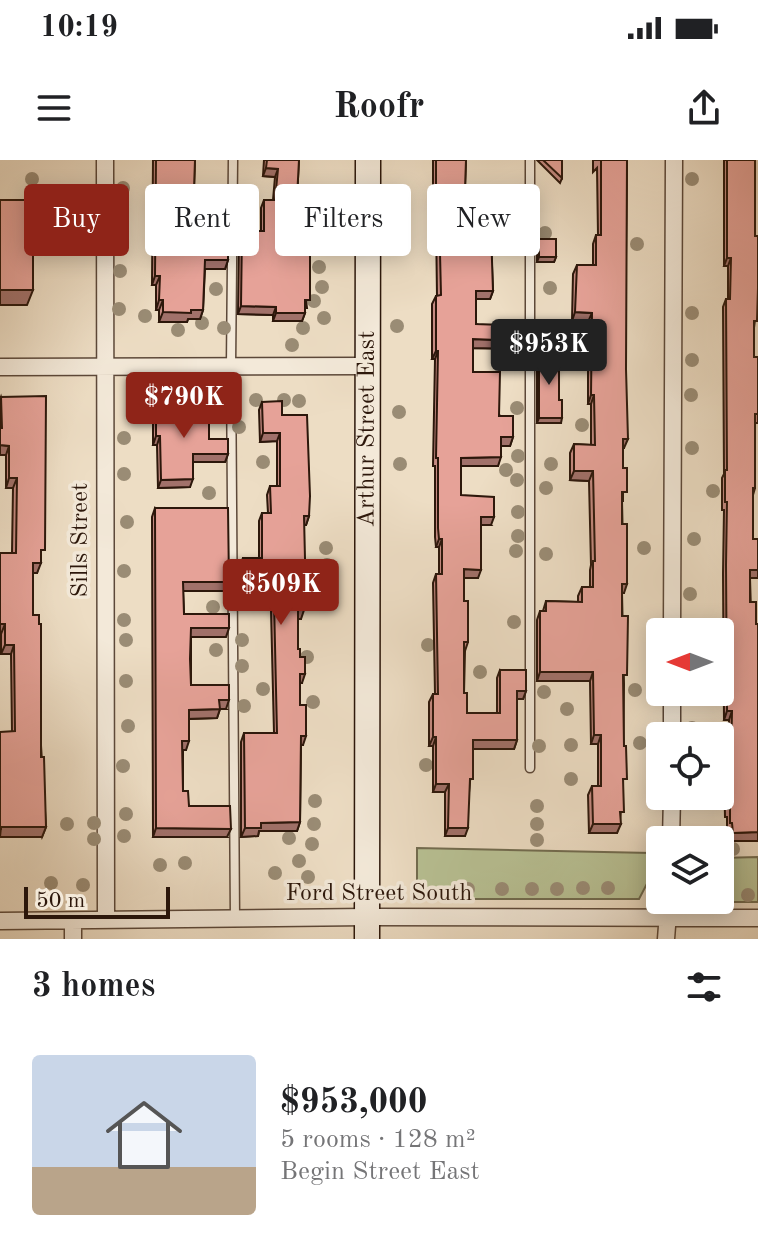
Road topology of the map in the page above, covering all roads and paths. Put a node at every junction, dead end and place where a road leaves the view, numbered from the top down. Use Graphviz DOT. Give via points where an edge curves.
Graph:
graph roads {
  1 [pos="105,160"];
  2 [pos="233,160"];
  3 [pos="368,160"];
  4 [pos="530,160"];
  5 [pos="674,160"];
  6 [pos="104,366"];
  7 [pos="231,366"];
  8 [pos="369,366"];
  9 [pos="0,367"];
  10 [pos="672,618"];
  11 [pos="530,768"];
  12 [pos="667,914"];
  13 [pos="666,918"];
  14 [pos="758,918"];
  15 [pos="235,919"];
  16 [pos="106,920"];
  17 [pos="0,921"];
  18 [pos="73,921"];
  19 [pos="367,928"];
  20 [pos="73,939"];
  21 [pos="666,939"];
  1 -- 6 [label="street, Sills Street"];
  2 -- 7 [label="lane"];
  3 -- 8 [label="main road, Arthur Street East"];
  4 -- 11 [label="lane"];
  5 -- 10 [label="street"];
  6 -- 7 [label="street"];
  6 -- 9 [label="street"];
  6 -- 16 [label="street, Sills Street"];
  7 -- 8 [label="street"];
  7 -- 15 [label="lane"];
  8 -- 19 [label="main road, Arthur Street East"];
  12 -- 13 [label="street"];
  13 -- 14 [label="street, Ford Street South"];
  13 -- 19 [label="street, Ford Street South"];
  13 -- 21 [label="street"];
  15 -- 16 [label="street, Ford Street South"];
  15 -- 19 [label="street, Ford Street South"];
  16 -- 18 [label="street, Ford Street South"];
  17 -- 18 [label="street, Ford Street South"];
  18 -- 20 [label="street"];
}
